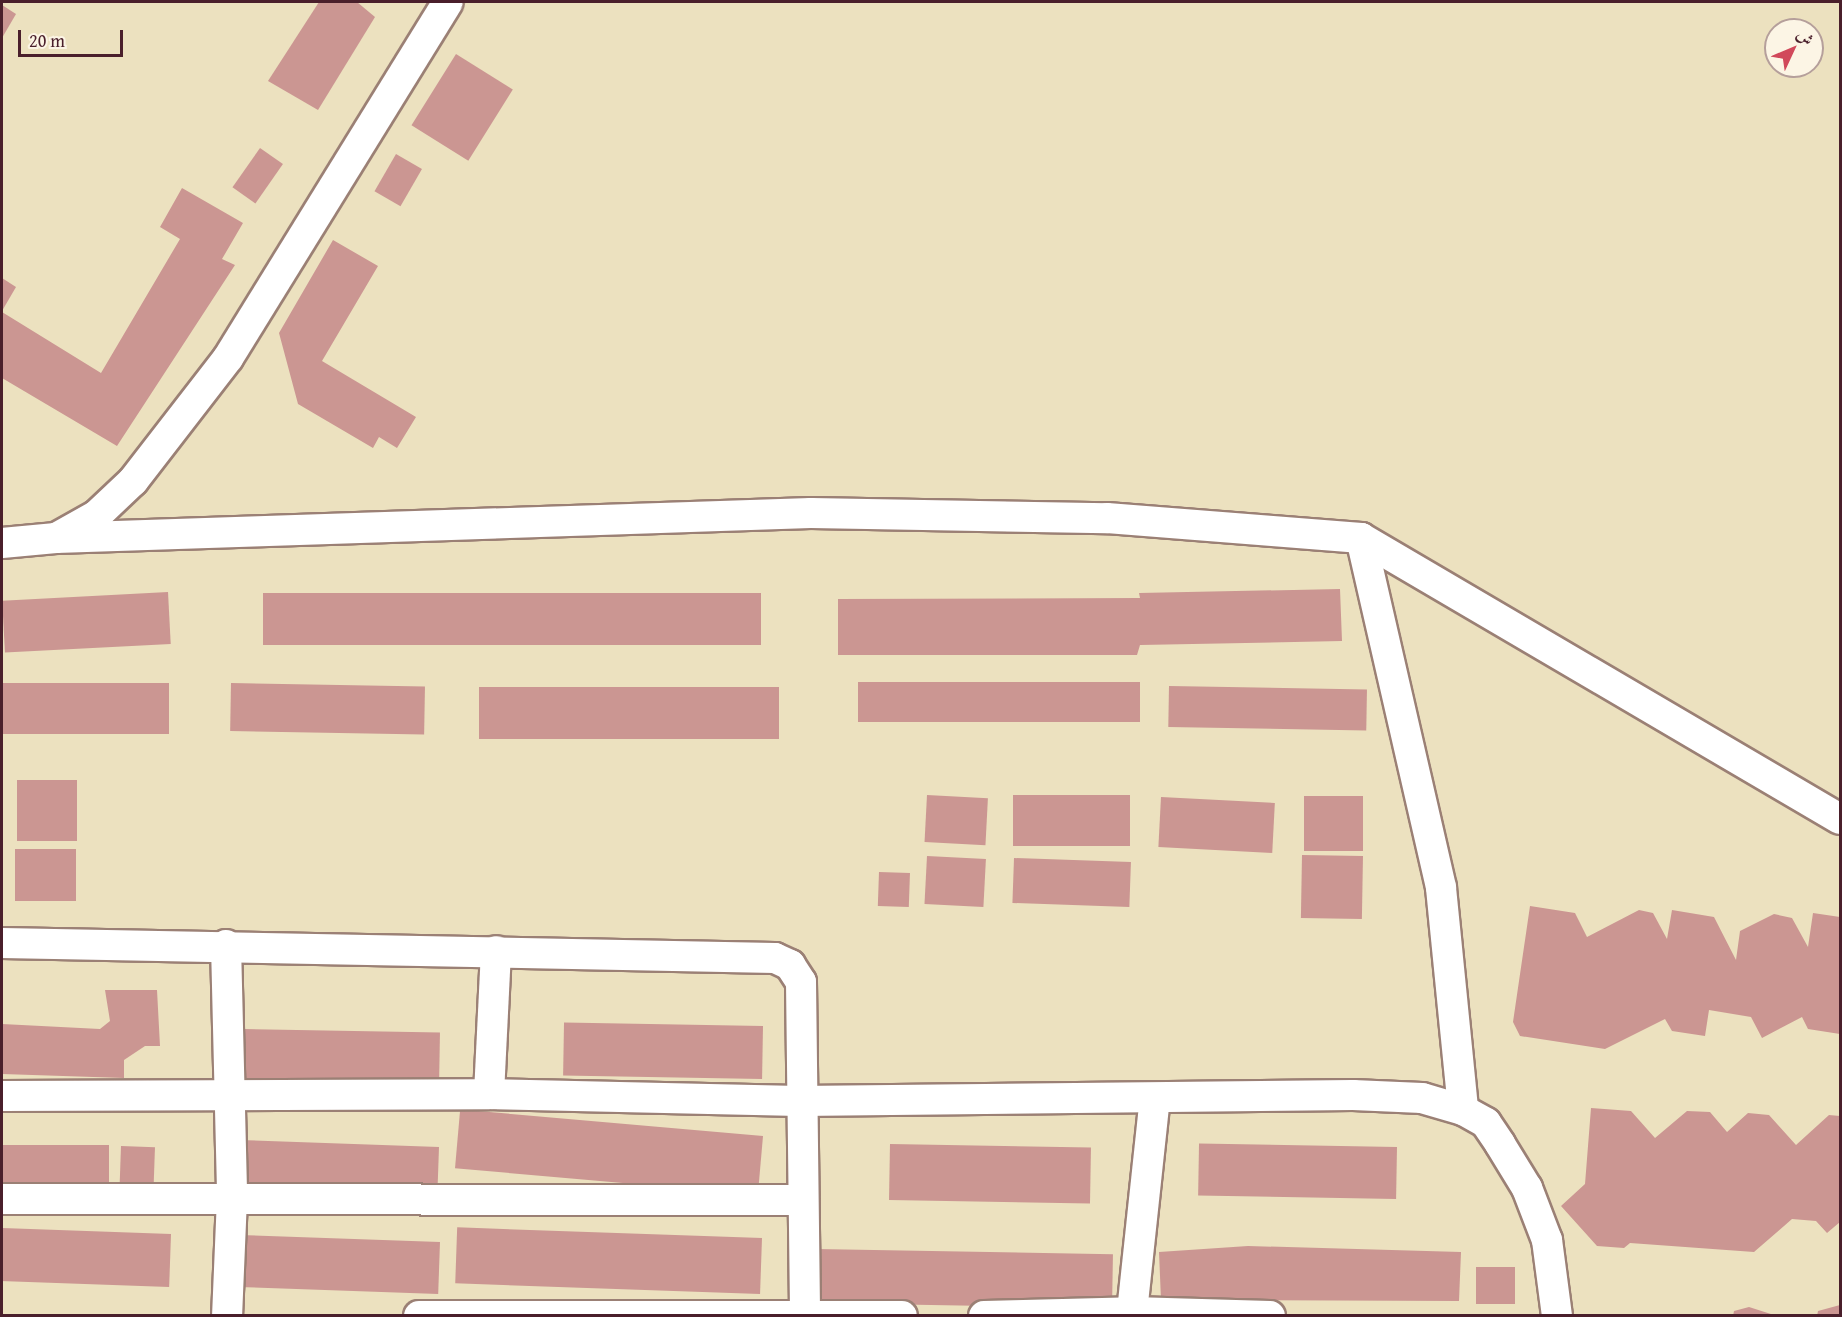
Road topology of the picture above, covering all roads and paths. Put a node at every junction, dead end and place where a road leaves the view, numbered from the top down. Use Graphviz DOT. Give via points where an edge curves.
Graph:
graph roads {
  1 [pos="448,2"];
  2 [pos="56,538"];
  3 [pos="1361,538"];
  4 [pos="2,543"];
  5 [pos="1840,819"];
  6 [pos="2,943"];
  7 [pos="226,945"];
  8 [pos="496,951"];
  9 [pos="489,1094"];
  10 [pos="231,1095"];
  11 [pos="2,1096"];
  12 [pos="1155,1098"];
  13 [pos="799,1101"];
  14 [pos="1463,1110"];
  15 [pos="232,1198"];
  16 [pos="2,1200"];
  17 [pos="802,1200"];
  18 [pos="1132,1312"];
  19 [pos="805,1313"];
  20 [pos="227,1316"];
  21 [pos="419,1316"];
  22 [pos="902,1316"];
  23 [pos="984,1316"];
  24 [pos="1270,1316"];
  25 [pos="1557,1316"];
  1 -- 2 [label="street" via="228,358 133,481 97,515"];
  2 -- 3 [label="street" via="811,513 1107,518"];
  2 -- 4 [label="street"];
  3 -- 5 [label="street"];
  3 -- 14 [label="street" via="1441,888"];
  6 -- 7 [label="street"];
  7 -- 8 [label="street"];
  7 -- 10 [label="street"];
  8 -- 9 [label="street"];
  8 -- 13 [label="street" via="775,958 790,965 801,982"];
  9 -- 10 [label="street"];
  9 -- 13 [label="street"];
  10 -- 11 [label="street"];
  10 -- 15 [label="street"];
  12 -- 13 [label="street"];
  12 -- 14 [label="street" via="1422,1098"];
  12 -- 18 [label="street"];
  13 -- 17 [label="street"];
  14 -- 25 [label="street" via="1486,1123 1527,1188 1547,1240"];
  15 -- 16 [label="street"];
  15 -- 17 [label="street"];
  15 -- 20 [label="street"];
  17 -- 19 [label="street"];
  18 -- 23 [label="street"];
  18 -- 24 [label="street"];
  19 -- 21 [label="street"];
  19 -- 22 [label="street"];
}
